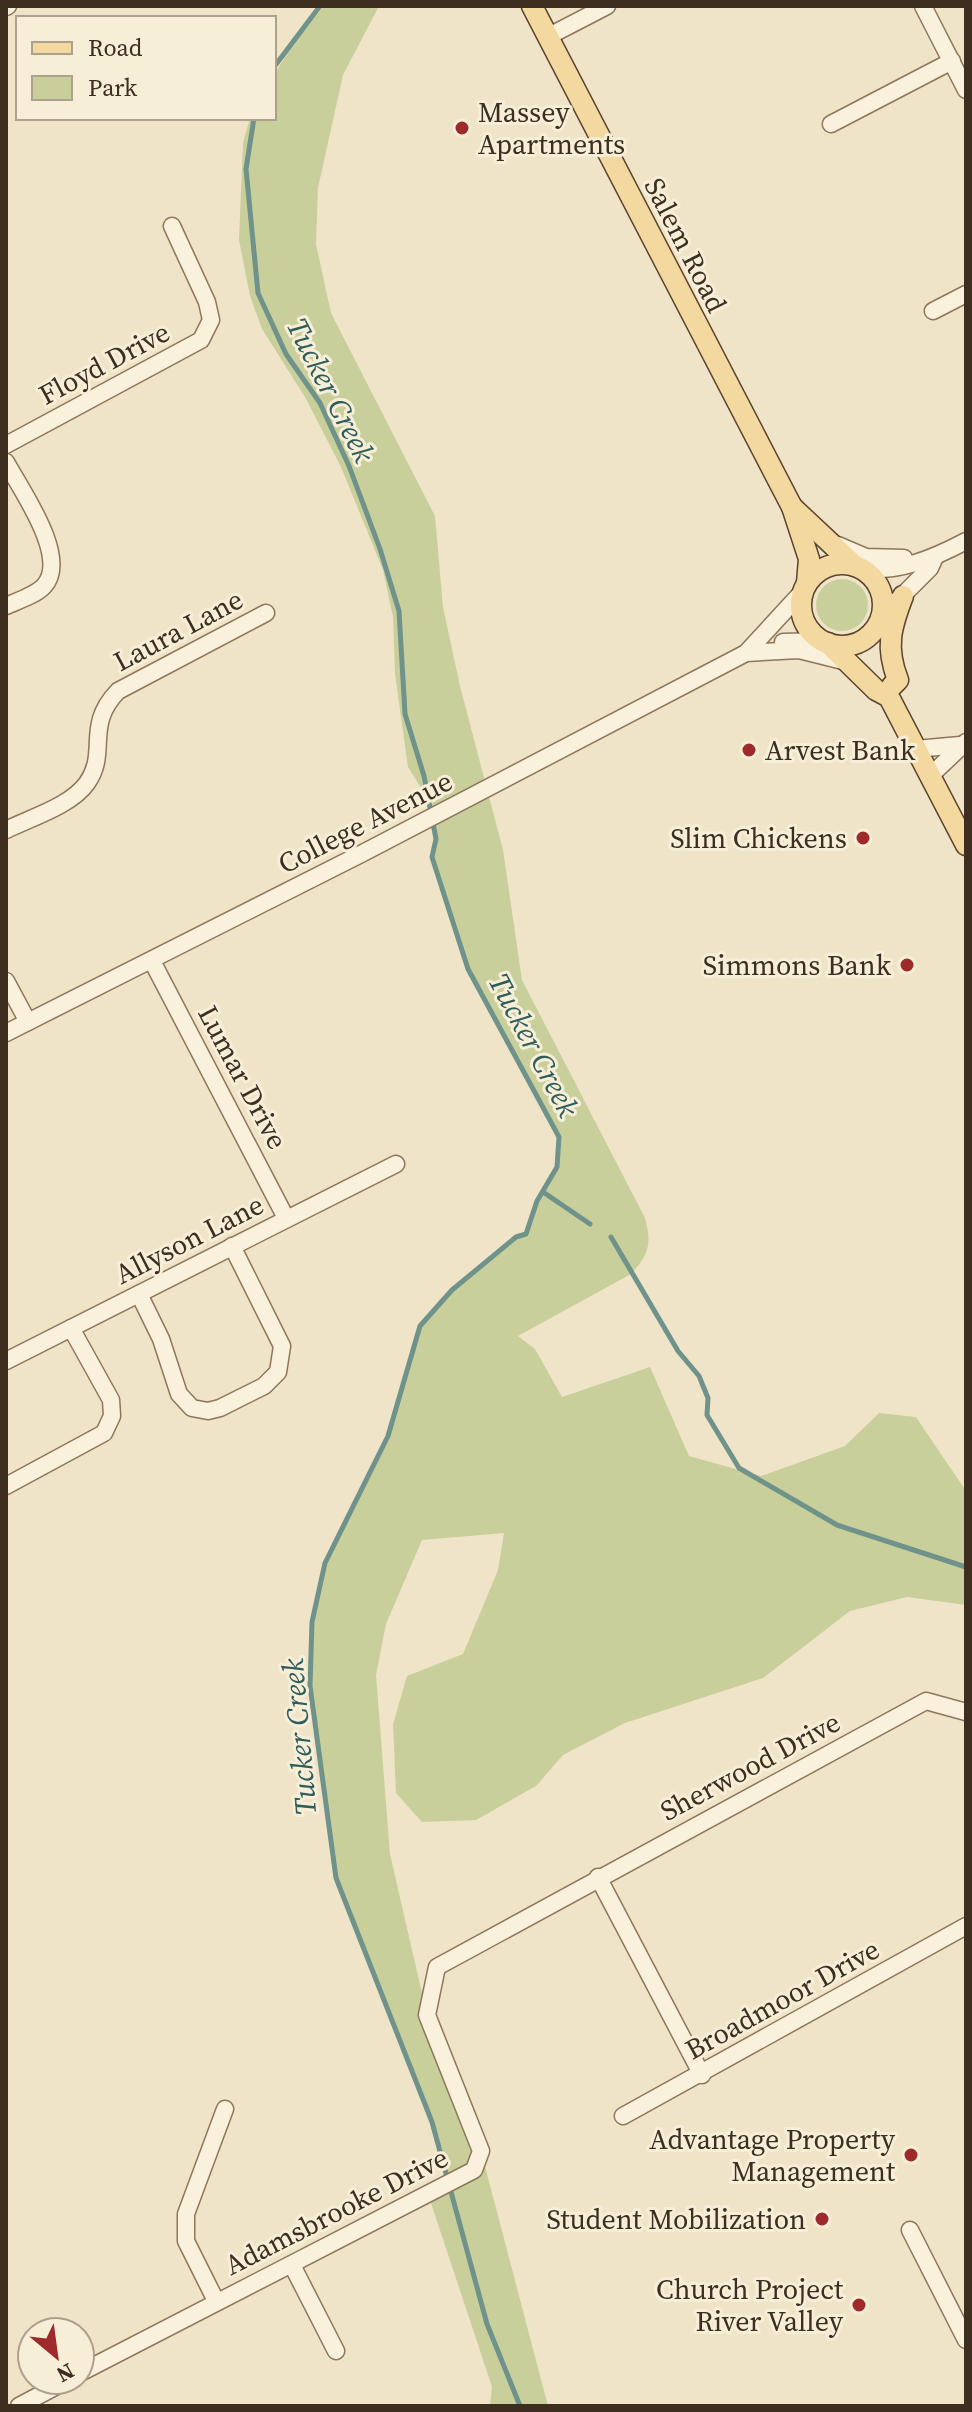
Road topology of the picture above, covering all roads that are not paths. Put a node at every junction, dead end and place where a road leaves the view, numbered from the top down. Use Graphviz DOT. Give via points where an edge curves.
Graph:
graph roads {
  1 [pos="532,6"];
  2 [pos="607,6"];
  3 [pos="923,6"];
  4 [pos="549,36"];
  5 [pos="952,61"];
  6 [pos="966,90"];
  7 [pos="831,124"];
  8 [pos="172,226"];
  9 [pos="966,294"];
  10 [pos="933,311"];
  11 [pos="6,445"];
  12 [pos="6,462"];
  13 [pos="794,514"];
  14 [pos="966,541"];
  15 [pos="830,542"];
  16 [pos="930,557"];
  17 [pos="857,567"];
  18 [pos="800,592"];
  19 [pos="903,596"];
  20 [pos="6,606"];
  21 [pos="266,613"];
  22 [pos="879,621"];
  23 [pos="824,642"];
  24 [pos="751,653"];
  25 [pos="843,661"];
  26 [pos="891,692"];
  27 [pos="963,744"];
  28 [pos="916,749"];
  29 [pos="930,776"];
  30 [pos="6,830"];
  31 [pos="966,845"];
  32 [pos="152,961"];
  33 [pos="6,981"];
  34 [pos="28,1022"];
  35 [pos="6,1033"];
  36 [pos="396,1164"];
  37 [pos="286,1218"];
  38 [pos="232,1246"];
  39 [pos="139,1294"];
  40 [pos="71,1328"];
  41 [pos="6,1361"];
  42 [pos="6,1486"];
  43 [pos="966,1712"];
  44 [pos="598,1877"];
  45 [pos="966,1926"];
  46 [pos="702,2075"];
  47 [pos="225,2109"];
  48 [pos="623,2116"];
  49 [pos="910,2230"];
  50 [pos="292,2265"];
  51 [pos="216,2301"];
  52 [pos="966,2340"];
  53 [pos="336,2351"];
  54 [pos="96,2365"];
  55 [pos="38,2396"];
  56 [pos="19,2406"];
  1 -- 4 [label="main road, Salem Road"];
  2 -- 4 [label="street"];
  3 -- 5 [label="street"];
  4 -- 13 [label="main road, Salem Road"];
  5 -- 6 [label="street"];
  5 -- 7 [label="street"];
  8 -- 11 [label="street, Floyd Drive" via="207,302 211,320 201,340"];
  9 -- 10 [label="street"];
  12 -- 20 [label="street" via="52,551 53,568 44,587"];
  13 -- 15 [label="main road, Salem Road"];
  13 -- 18 [label="main road, Salem Road" via="809,559"];
  14 -- 16 [label="street"];
  15 -- 16 [label="street" via="866,557"];
  15 -- 17 [label="main road, Salem Road"];
  16 -- 17 [label="street" via="888,570"];
  16 -- 19 [label="street"];
  17 -- 18 [label="main road" via="828,566"];
  17 -- 22 [label="main road" via="878,584 883,600"];
  18 -- 23 [label="main road" via="809,630"];
  18 -- 24 [label="street, College Avenue"];
  19 -- 22 [label="street"];
  19 -- 26 [label="main road" via="890,632 890,660 898,680"];
  21 -- 30 [label="street, Laura Lane" via="118,691 100,714 96,765 87,784"];
  22 -- 23 [label="main road" via="855,644"];
  22 -- 26 [label="main road" via="878,652"];
  23 -- 24 [label="street, College Avenue" via="791,640"];
  23 -- 25 [label="main road"];
  24 -- 25 [label="street" via="799,650"];
  24 -- 32 [label="street, College Avenue"];
  25 -- 26 [label="main road"];
  26 -- 28 [label="main road"];
  27 -- 28 [label="street"];
  27 -- 29 [label="street"];
  28 -- 29 [label="main road"];
  29 -- 31 [label="main road"];
  32 -- 34 [label="street, College Avenue"];
  32 -- 37 [label="street, Lumar Drive"];
  33 -- 34 [label="street"];
  34 -- 35 [label="street, College Avenue"];
  36 -- 37 [label="street, Allyson Lane"];
  37 -- 38 [label="street, Allyson Lane"];
  38 -- 39 [label="street, Allyson Lane"];
  38 -- 39 [label="street" via="282,1346 278,1372 264,1386 208,1411 192,1408 183,1401"];
  39 -- 40 [label="street, Allyson Lane"];
  40 -- 41 [label="street, Allyson Lane"];
  40 -- 42 [label="street" via="111,1400 112,1416 104,1433"];
  43 -- 44 [label="street, Sherwood Drive" via="926,1701"];
  44 -- 46 [label="street"];
  44 -- 50 [label="street, Adamsbrooke Drive" via="437,1967 427,2015 481,2151 474,2170"];
  45 -- 46 [label="street, Broadmoor Drive"];
  46 -- 48 [label="street, Broadmoor Drive"];
  47 -- 51 [label="street" via="186,2214 186,2241"];
  49 -- 52 [label="street"];
  50 -- 51 [label="street, Adamsbrooke Drive"];
  50 -- 53 [label="street"];
  51 -- 54 [label="street, Adamsbrooke Drive"];
  55 -- 56 [label="street"];
}
